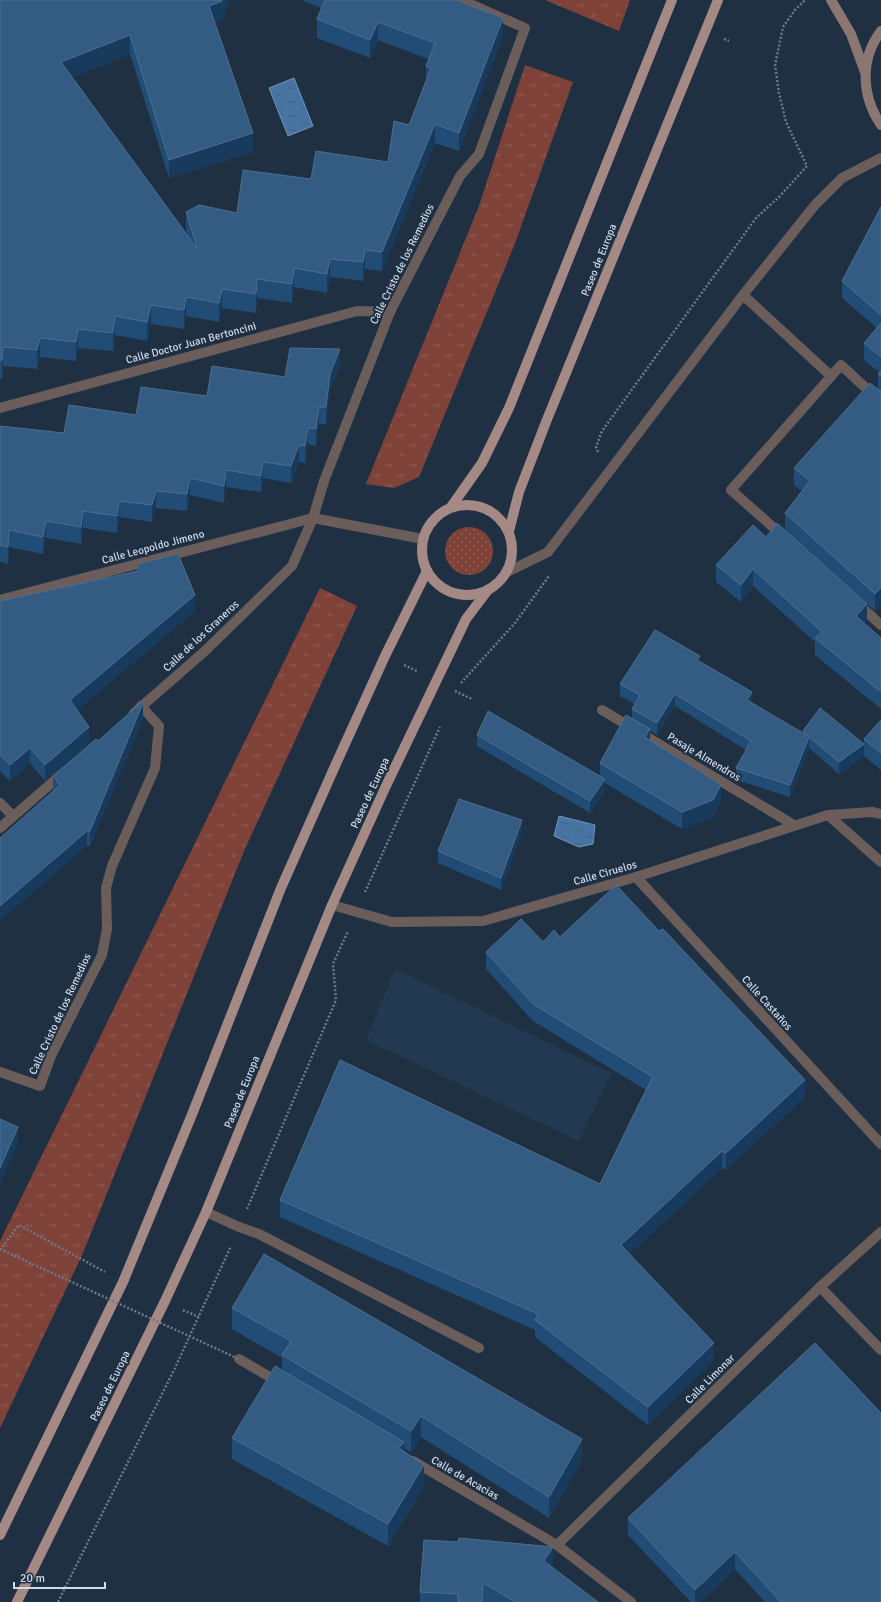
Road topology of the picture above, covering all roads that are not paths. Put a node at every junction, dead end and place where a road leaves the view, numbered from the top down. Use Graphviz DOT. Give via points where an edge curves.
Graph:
graph roads {
  1 [pos="461,0"];
  2 [pos="672,0"];
  3 [pos="718,0"];
  4 [pos="831,0"];
  5 [pos="881,31"];
  6 [pos="865,72"];
  7 [pos="881,126"];
  8 [pos="881,158"];
  9 [pos="744,295"];
  10 [pos="390,312"];
  11 [pos="831,376"];
  12 [pos="881,402"];
  13 [pos="0,408"];
  14 [pos="451,507"];
  15 [pos="313,518"];
  16 [pos="509,531"];
  17 [pos="423,539"];
  18 [pos="789,542"];
  19 [pos="427,571"];
  20 [pos="507,572"];
  21 [pos="488,590"];
  22 [pos="846,594"];
  23 [pos="0,600"];
  24 [pos="881,625"];
  25 [pos="141,706"];
  26 [pos="602,710"];
  27 [pos="124,721"];
  28 [pos="71,766"];
  29 [pos="0,803"];
  30 [pos="881,814"];
  31 [pos="828,815"];
  32 [pos="13,816"];
  33 [pos="794,826"];
  34 [pos="0,828"];
  35 [pos="881,862"];
  36 [pos="636,877"];
  37 [pos="332,905"];
  38 [pos="0,1072"];
  39 [pos="881,1144"];
  40 [pos="206,1212"];
  41 [pos="881,1232"];
  42 [pos="820,1287"];
  43 [pos="479,1348"];
  44 [pos="881,1350"];
  45 [pos="239,1359"];
  46 [pos="286,1387"];
  47 [pos="401,1454"];
  48 [pos="0,1535"];
  49 [pos="557,1546"];
  50 [pos="17,1602"];
  51 [pos="631,1602"];
  1 -- 10 [label="street, Calle Cristo de los Remedios" via="525,28 479,154 460,176"];
  2 -- 14 [label="main road" via="510,408 482,463"];
  3 -- 16 [label="main road, Paseo de Europa" via="546,422 519,492"];
  4 -- 6 [label="main road" via="851,34"];
  5 -- 6 [label="main road" via="870,52"];
  6 -- 7 [label="main road" via="866,90 873,113"];
  8 -- 9 [label="street" via="842,178 815,205"];
  9 -- 11 [label="street"];
  9 -- 20 [label="street" via="548,552"];
  10 -- 13 [label="street, Calle Doctor Juan Bertoncini" via="358,310"];
  10 -- 15 [label="street, Calle Cristo de los Remedios" via="324,481"];
  11 -- 12 [label="street" via="840,365"];
  11 -- 18 [label="street" via="731,490"];
  14 -- 16 [label="main road" via="468,504 484,507 499,517"];
  14 -- 17 [label="main road" via="433,520"];
  15 -- 17 [label="street"];
  15 -- 23 [label="street, Calle Leopoldo Jimeno"];
  15 -- 25 [label="street, Calle de los Graneros" via="292,566 205,651"];
  16 -- 20 [label="main road" via="513,552"];
  17 -- 19 [label="main road" via="422,556"];
  19 -- 21 [label="main road" via="438,585 453,593 471,595"];
  19 -- 48 [label="main road" via="360,711 281,888 123,1282"];
  20 -- 21 [label="main road"];
  21 -- 37 [label="main road, Paseo de Europa" via="466,619"];
  22 -- 24 [label="street"];
  25 -- 27 [label="street, Calle de los Graneros"];
  25 -- 38 [label="street, Calle Cristo de los Remedios" via="159,726 155,768 112,866 106,888 107,929 102,954 51,1056 40,1086"];
  26 -- 33 [label="street, Pasaje Almendros"];
  28 -- 32 [label="street"];
  29 -- 32 [label="street"];
  30 -- 31 [label="street, Calle Ciruelos" via="872,812"];
  31 -- 33 [label="street, Calle Ciruelos"];
  31 -- 35 [label="street"];
  32 -- 34 [label="street"];
  33 -- 36 [label="street, Calle Ciruelos"];
  36 -- 37 [label="street, Calle Ciruelos" via="483,921 392,922"];
  36 -- 39 [label="street, Calle Castaños"];
  37 -- 40 [label="main road, Paseo de Europa"];
  40 -- 43 [label="street" via="259,1234"];
  40 -- 50 [label="main road, Paseo de Europa"];
  41 -- 42 [label="street, Calle Limonar"];
  42 -- 44 [label="street"];
  42 -- 49 [label="street, Calle Limonar"];
  45 -- 46 [label="street"];
  47 -- 49 [label="street, Calle de Acacias"];
  49 -- 51 [label="street, Calle de Acacias"];
}
